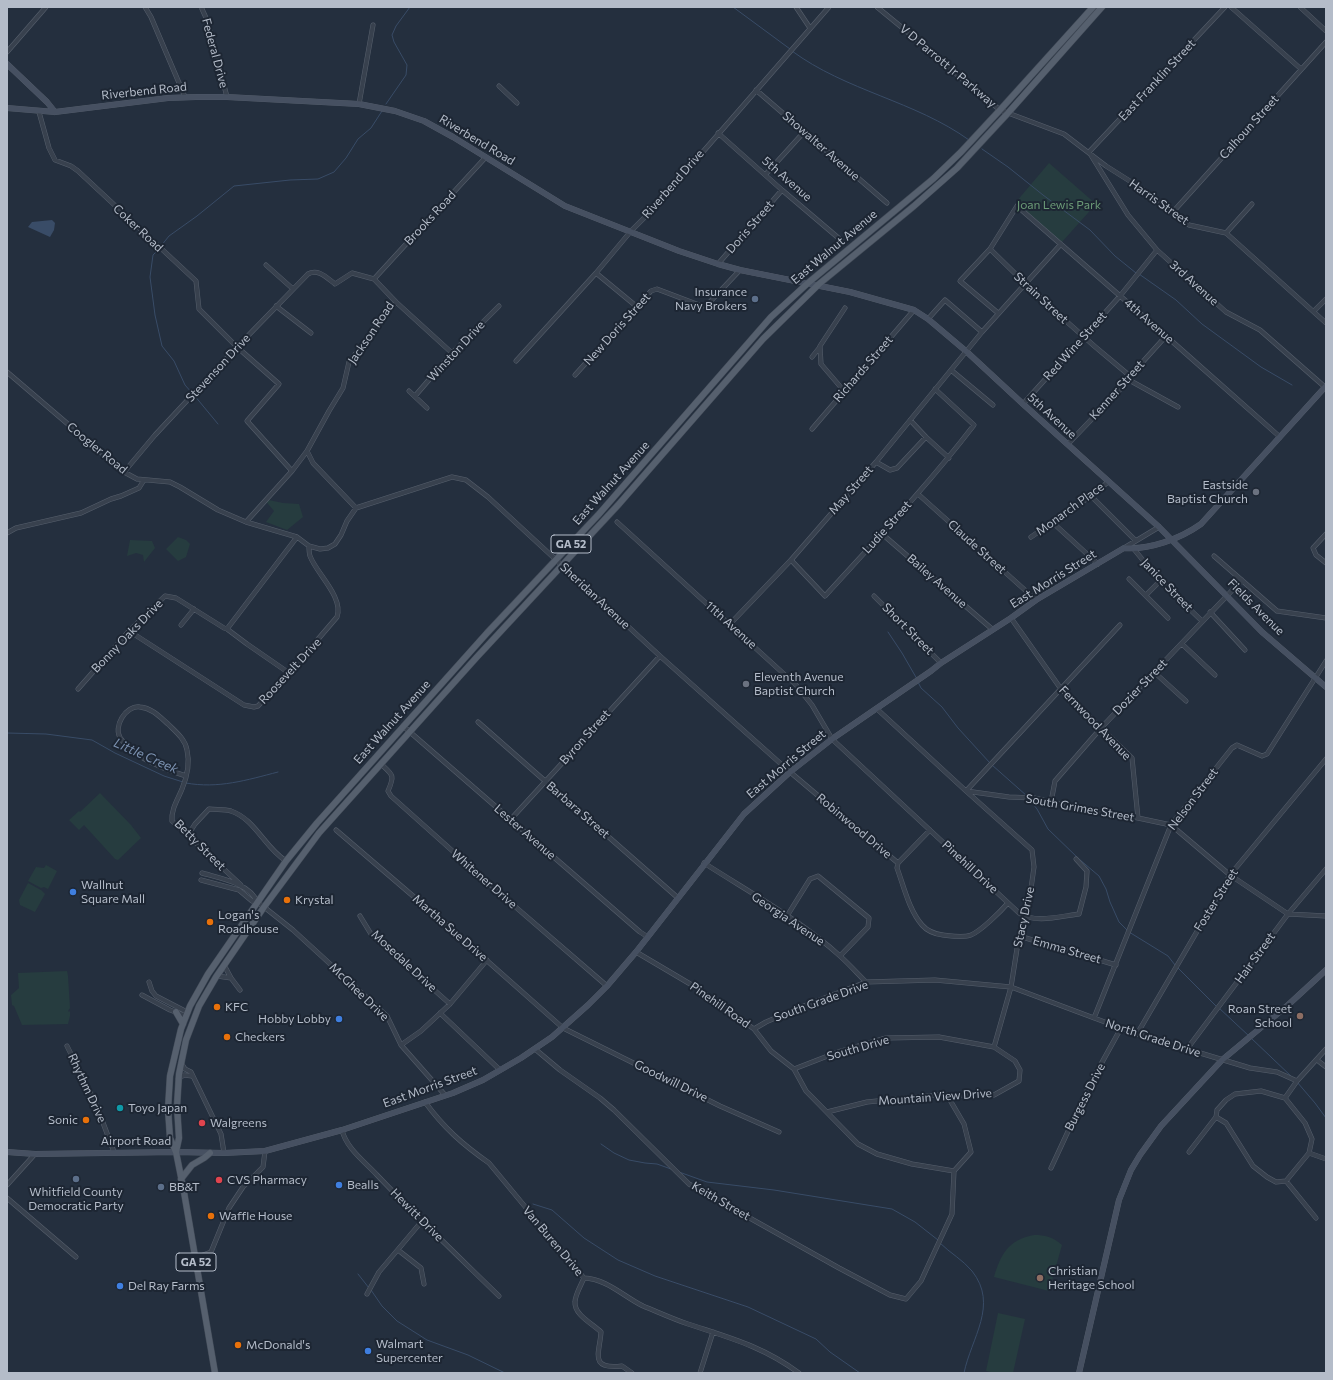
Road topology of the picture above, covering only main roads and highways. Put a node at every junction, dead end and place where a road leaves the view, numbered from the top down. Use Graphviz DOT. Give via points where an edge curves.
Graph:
graph roads {
  1 [pos="1093,7"];
  2 [pos="1102,7"];
  3 [pos="653,452"];
  4 [pos="660,458"];
  5 [pos="176,1012"];
  6 [pos="183,1024"];
  7 [pos="176,1152"];
  8 [pos="210,1153"];
  9 [pos="181,1179"];
  10 [pos="215,1373"];
  1 -- 3 [label="main road, East Walnut Avenue / GA 52" via="961,152 933,179 771,317"];
  2 -- 4 [label="main road, East Walnut Avenue / GA 52" via="976,150 942,182 818,284 763,338"];
  3 -- 4 [label="main road"];
  3 -- 6 [label="main road, East Walnut Avenue / GA 52" via="317,823 286,861 205,978"];
  4 -- 7 [label="main road, East Walnut Avenue / GA 52" via="319,833 264,907 207,992 192,1023 178,1079 179,1138"];
  5 -- 6 [label="main road"];
  6 -- 7 [label="main road, East Walnut Avenue / GA 52" via="172,1062 168,1096 170,1138"];
  7 -- 9 [label="main road, East Walnut Avenue / GA 52"];
  8 -- 9 [label="main road" via="192,1165"];
  9 -- 10 [label="main road, East Walnut Avenue / GA 52"];
}
